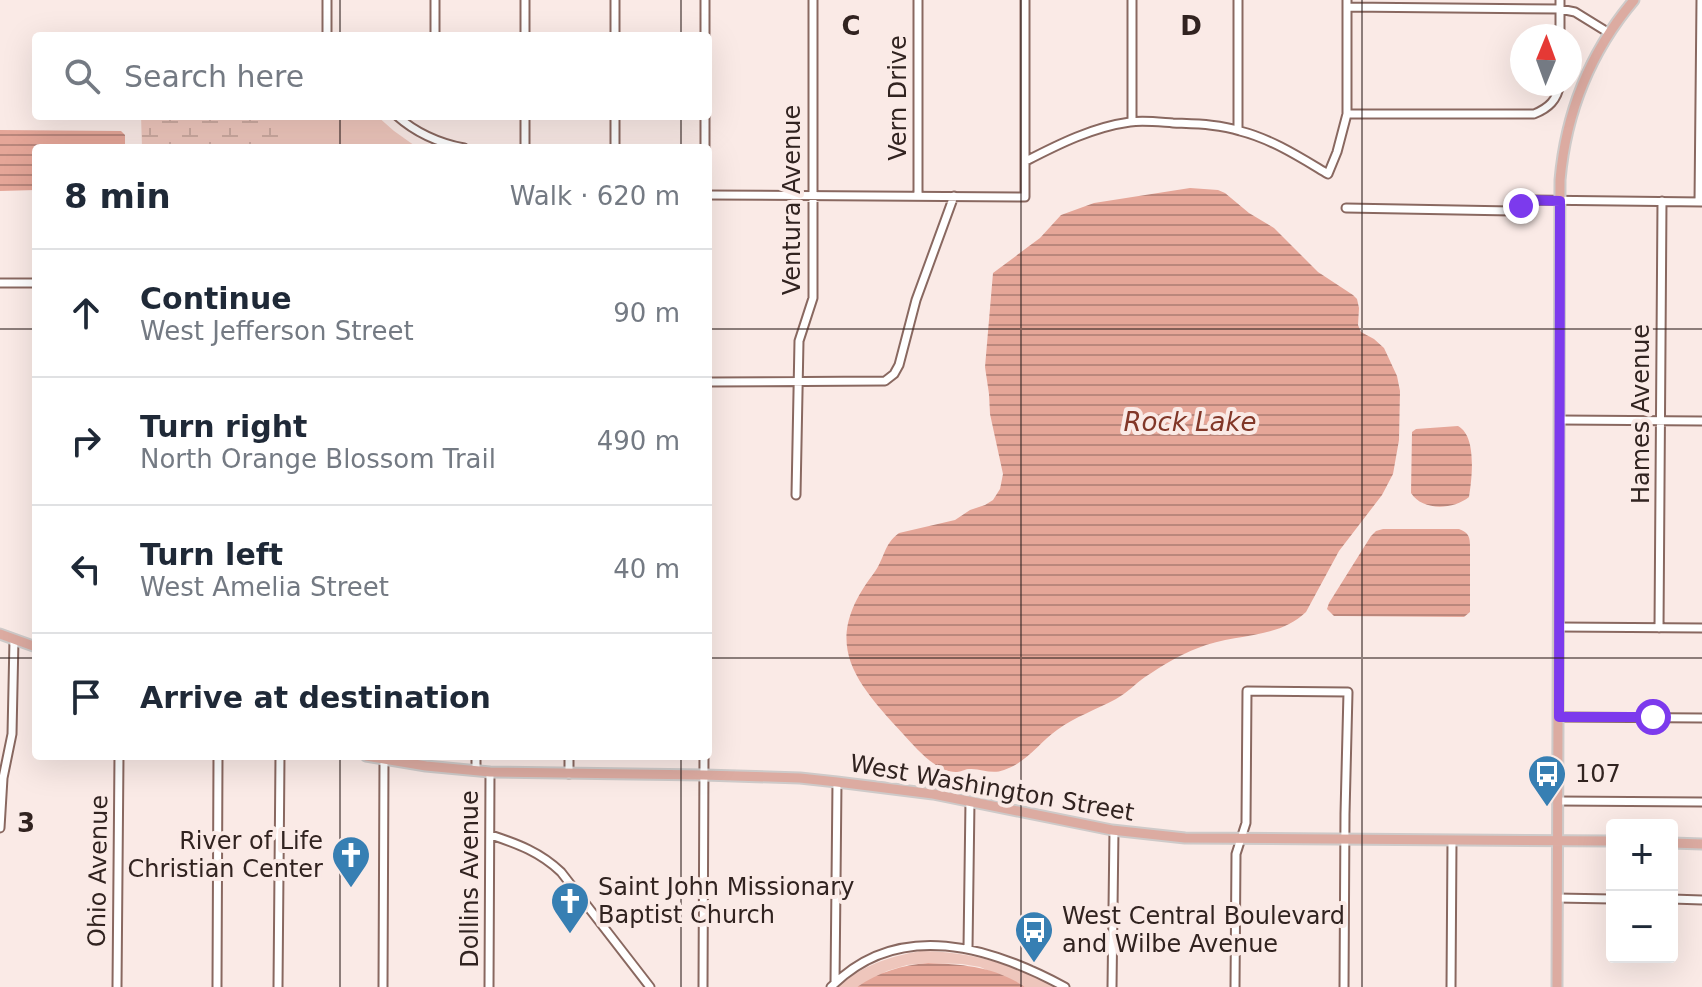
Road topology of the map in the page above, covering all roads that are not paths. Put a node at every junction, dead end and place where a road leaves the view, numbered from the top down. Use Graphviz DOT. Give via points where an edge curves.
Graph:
graph roads {
  1 [pos="327,0"];
  2 [pos="435,0"];
  3 [pos="525,0"];
  4 [pos="615,0"];
  5 [pos="705,0"];
  6 [pos="813,0"];
  7 [pos="918,0"];
  8 [pos="1025,0"];
  9 [pos="1132,0"];
  10 [pos="1238,0"];
  11 [pos="1634,0"];
  12 [pos="1701,0"];
  13 [pos="1347,4"];
  14 [pos="1560,4"];
  15 [pos="327,32"];
  16 [pos="435,32"];
  17 [pos="525,32"];
  18 [pos="615,32"];
  19 [pos="705,32"];
  20 [pos="1609,33"];
  21 [pos="1557,96"];
  22 [pos="1347,114"];
  23 [pos="407,120"];
  24 [pos="525,120"];
  25 [pos="615,120"];
  26 [pos="705,120"];
  27 [pos="1132,121"];
  28 [pos="1238,130"];
  29 [pos="446,144"];
  30 [pos="525,144"];
  31 [pos="615,144"];
  32 [pos="705,144"];
  33 [pos="1026,161"];
  34 [pos="712,195"];
  35 [pos="812,195"];
  36 [pos="918,195"];
  37 [pos="954,196"];
  38 [pos="1560,201"];
  39 [pos="1662,201"];
  40 [pos="1701,202"];
  41 [pos="1346,208"];
  42 [pos="0,283"];
  43 [pos="32,283"];
  44 [pos="797,381"];
  45 [pos="712,382"];
  46 [pos="1560,420"];
  47 [pos="1661,421"];
  48 [pos="1702,421"];
  49 [pos="796,495"];
  50 [pos="1559,627"];
  51 [pos="1659,628"];
  52 [pos="1702,628"];
  53 [pos="0,634"];
  54 [pos="14,639"];
  55 [pos="32,646"];
  56 [pos="1559,717"];
  57 [pos="1702,718"];
  58 [pos="119,760"];
  59 [pos="218,760"];
  60 [pos="280,760"];
  61 [pos="384,760"];
  62 [pos="476,760"];
  63 [pos="569,760"];
  64 [pos="704,760"];
  65 [pos="476,771"];
  66 [pos="490,772"];
  67 [pos="569,774"];
  68 [pos="704,775"];
  69 [pos="837,782"];
  70 [pos="970,801"];
  71 [pos="1558,801"];
  72 [pos="1702,802"];
  73 [pos="0,828"];
  74 [pos="1114,830"];
  75 [pos="491,835"];
  76 [pos="1241,839"];
  77 [pos="1345,840"];
  78 [pos="1452,841"];
  79 [pos="1558,841"];
  80 [pos="1606,841"];
  81 [pos="1678,843"];
  82 [pos="1702,844"];
  83 [pos="1557,898"];
  84 [pos="1606,899"];
  85 [pos="1678,899"];
  86 [pos="1702,900"];
  87 [pos="968,948"];
  88 [pos="833,985"];
  89 [pos="117,987"];
  90 [pos="217,987"];
  91 [pos="278,987"];
  92 [pos="383,987"];
  93 [pos="489,987"];
  94 [pos="650,987"];
  95 [pos="703,987"];
  96 [pos="1065,987"];
  97 [pos="1112,987"];
  98 [pos="1235,987"];
  99 [pos="1344,987"];
  100 [pos="1451,987"];
  101 [pos="1557,987"];
  1 -- 15 [label="street"];
  2 -- 16 [label="street"];
  3 -- 17 [label="street"];
  4 -- 18 [label="street"];
  5 -- 19 [label="street"];
  6 -- 35 [label="street, Ventura Avenue"];
  7 -- 36 [label="street, Vern Drive"];
  8 -- 33 [label="street"];
  9 -- 27 [label="street"];
  10 -- 28 [label="street"];
  11 -- 20 [label="main road"];
  12 -- 40 [label="street"];
  13 -- 14 [label="street"];
  13 -- 22 [label="street"];
  14 -- 20 [label="street"];
  20 -- 38 [label="main road" via="1573,107"];
  21 -- 22 [label="street" via="1543,111 1524,115"];
  22 -- 28 [label="street" via="1328,174"];
  23 -- 29 [label="street"];
  24 -- 30 [label="street"];
  25 -- 31 [label="street"];
  26 -- 32 [label="street"];
  27 -- 28 [label="street"];
  27 -- 33 [label="street" via="1069,139"];
  33 -- 37 [label="street" via="1025,197"];
  34 -- 35 [label="street"];
  35 -- 36 [label="street"];
  35 -- 44 [label="street, Ventura Avenue" via="813,298 799,341"];
  36 -- 37 [label="street"];
  37 -- 44 [label="street" via="894,374 878,382"];
  38 -- 39 [label="street"];
  38 -- 41 [label="street" via="1532,200 1512,211"];
  38 -- 46 [label="main road"];
  39 -- 40 [label="street"];
  39 -- 47 [label="street, Hames Avenue"];
  42 -- 43 [label="street"];
  44 -- 45 [label="street"];
  44 -- 49 [label="street, Ventura Avenue"];
  46 -- 47 [label="street"];
  46 -- 50 [label="main road"];
  47 -- 48 [label="street"];
  47 -- 51 [label="street, Hames Avenue"];
  50 -- 51 [label="street"];
  50 -- 56 [label="main road"];
  51 -- 52 [label="street"];
  53 -- 54 [label="main road"];
  54 -- 55 [label="main road"];
  54 -- 73 [label="street" via="12,734"];
  56 -- 57 [label="street"];
  56 -- 71 [label="main road"];
  58 -- 89 [label="street, Ohio Avenue"];
  59 -- 90 [label="street"];
  60 -- 91 [label="street"];
  61 -- 65 [label="main road, West Washington Street"];
  61 -- 92 [label="street"];
  62 -- 65 [label="street, Dollins Avenue"];
  63 -- 67 [label="street"];
  64 -- 68 [label="street"];
  65 -- 66 [label="main road, West Washington Street"];
  66 -- 67 [label="main road, West Washington Street"];
  66 -- 75 [label="street, Dollins Avenue"];
  67 -- 68 [label="main road, West Washington Street"];
  68 -- 69 [label="main road, West Washington Street"];
  68 -- 95 [label="street"];
  69 -- 70 [label="main road, West Washington Street"];
  69 -- 88 [label="street"];
  70 -- 74 [label="main road, West Washington Street"];
  70 -- 87 [label="street"];
  71 -- 72 [label="street"];
  71 -- 79 [label="main road"];
  74 -- 76 [label="main road, West Washington Street"];
  74 -- 97 [label="street"];
  75 -- 93 [label="street, Dollins Avenue"];
  75 -- 94 [label="street" via="522,845 561,872"];
  76 -- 77 [label="main road, West Washington Street"];
  76 -- 77 [label="street" via="1246,823 1247,691 1348,692"];
  76 -- 98 [label="street" via="1236,854"];
  77 -- 78 [label="main road, West Washington Street"];
  77 -- 99 [label="street"];
  78 -- 79 [label="main road, West Washington Street"];
  78 -- 100 [label="street"];
  79 -- 80 [label="main road, West Washington Street"];
  79 -- 83 [label="main road"];
  81 -- 82 [label="main road"];
  83 -- 84 [label="street"];
  83 -- 101 [label="main road"];
  85 -- 86 [label="street"];
  87 -- 88 [label="street" via="901,949 855,968"];
  87 -- 96 [label="street"];
}
